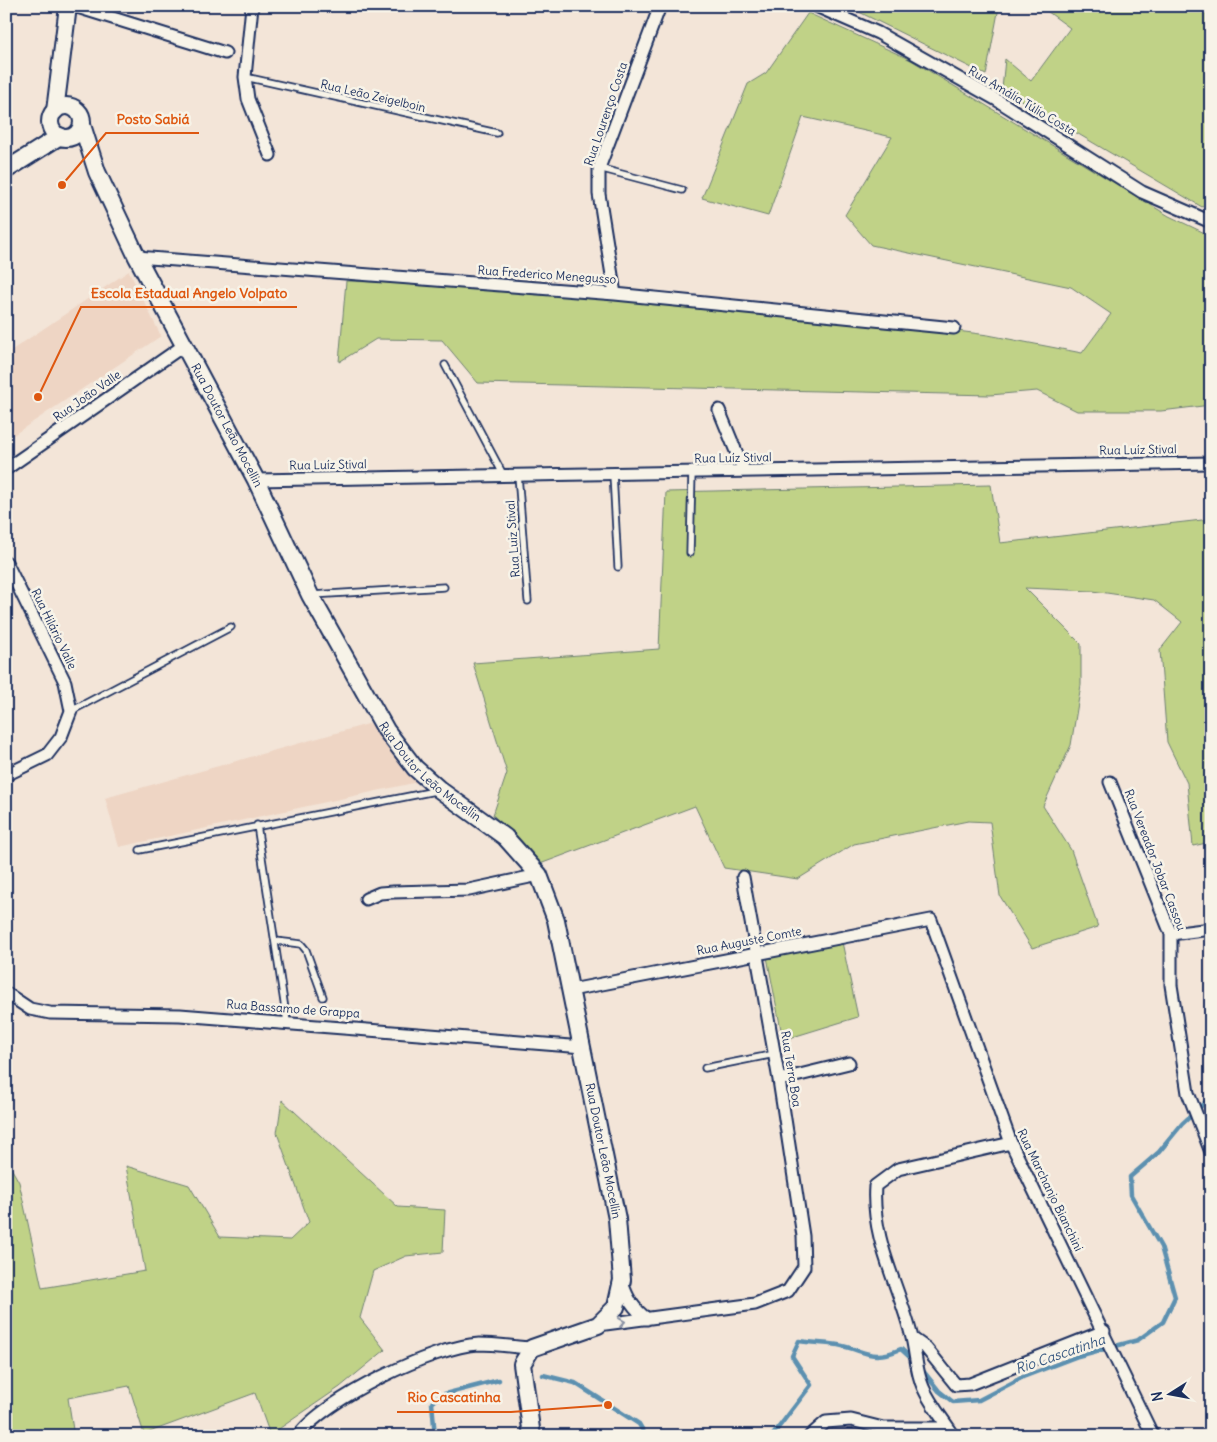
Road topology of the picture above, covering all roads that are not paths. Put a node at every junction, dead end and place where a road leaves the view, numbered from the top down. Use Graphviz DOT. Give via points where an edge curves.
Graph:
graph roads {
  1 [pos="68,6"];
  2 [pos="74,6"];
  3 [pos="252,6"];
  4 [pos="660,6"];
  5 [pos="816,6"];
  6 [pos="225,53"];
  7 [pos="245,77"];
  8 [pos="65,123"];
  9 [pos="497,134"];
  10 [pos="270,155"];
  11 [pos="11,166"];
  12 [pos="599,168"];
  13 [pos="682,190"];
  14 [pos="1211,222"];
  15 [pos="137,258"];
  16 [pos="615,294"];
  17 [pos="954,328"];
  18 [pos="183,346"];
  19 [pos="445,364"];
  20 [pos="719,410"];
  21 [pos="1211,463"];
  22 [pos="6,469"];
  23 [pos="744,471"];
  24 [pos="692,472"];
  25 [pos="613,474"];
  26 [pos="518,475"];
  27 [pos="504,476"];
  28 [pos="256,480"];
  29 [pos="690,553"];
  30 [pos="6,562"];
  31 [pos="618,567"];
  32 [pos="444,587"];
  33 [pos="310,595"];
  34 [pos="528,601"];
  35 [pos="231,627"];
  36 [pos="71,711"];
  37 [pos="6,775"];
  38 [pos="1110,782"];
  39 [pos="440,790"];
  40 [pos="257,825"];
  41 [pos="140,850"];
  42 [pos="539,875"];
  43 [pos="742,877"];
  44 [pos="366,899"];
  45 [pos="931,920"];
  46 [pos="1211,928"];
  47 [pos="1171,934"];
  48 [pos="276,941"];
  49 [pos="757,954"];
  50 [pos="571,990"];
  51 [pos="6,992"];
  52 [pos="323,997"];
  53 [pos="287,1022"];
  54 [pos="584,1047"];
  55 [pos="774,1054"];
  56 [pos="849,1063"];
  57 [pos="705,1068"];
  58 [pos="779,1080"];
  59 [pos="1011,1143"];
  60 [pos="1211,1152"];
  61 [pos="622,1280"];
  62 [pos="647,1319"];
  63 [pos="598,1325"];
  64 [pos="1106,1336"];
  65 [pos="912,1338"];
  66 [pos="532,1348"];
  67 [pos="951,1432"];
  68 [pos="298,1436"];
  69 [pos="532,1436"];
  70 [pos="810,1436"];
  71 [pos="1153,1436"];
  1 -- 8 [label="street, Rua Doutor Leão Mocellin" via="62,57"];
  2 -- 6 [label="street"];
  3 -- 7 [label="street"];
  4 -- 12 [label="street, Rua Lourenço Costa"];
  5 -- 14 [label="street, Rua Amália Túlio Costa" via="878,33 998,100 1142,192"];
  7 -- 9 [label="lane, Rua Leão Zeigelboin"];
  7 -- 10 [label="street" via="248,99"];
  8 -- 11 [label="street"];
  8 -- 15 [label="street, Rua Doutor Leão Mocellin" via="97,172"];
  12 -- 13 [label="lane"];
  12 -- 16 [label="street, Rua Lourenço Costa" via="599,194"];
  15 -- 16 [label="street, Rua Frederico Menegusso"];
  15 -- 18 [label="street, Rua Doutor Leão Mocellin"];
  16 -- 17 [label="street, Rua Frederico Menegusso"];
  18 -- 22 [label="street, Rua João Valle"];
  18 -- 28 [label="street, Rua Doutor Leão Mocellin"];
  19 -- 27 [label="lane"];
  20 -- 23 [label="street"];
  21 -- 23 [label="street, Rua Luíz Stival"];
  23 -- 24 [label="street, Rua Luíz Stival"];
  24 -- 25 [label="street, Rua Luíz Stival"];
  24 -- 29 [label="lane"];
  25 -- 26 [label="street, Rua Luíz Stival"];
  25 -- 31 [label="lane"];
  26 -- 27 [label="street, Rua Luíz Stival"];
  26 -- 34 [label="lane, Rua Luiz Stival"];
  27 -- 28 [label="street, Rua Luíz Stival"];
  28 -- 33 [label="street, Rua Doutor Leão Mocellin"];
  30 -- 36 [label="street, Rua Hilário Valle" via="65,682"];
  32 -- 33 [label="lane"];
  33 -- 39 [label="street, Rua Doutor Leão Mocellin" via="386,730 414,768"];
  35 -- 36 [label="lane"];
  36 -- 37 [label="street" via="61,737 47,755"];
  38 -- 47 [label="street, Rua Vereador Jobar Cassou"];
  39 -- 40 [label="lane"];
  39 -- 42 [label="street, Rua Doutor Leão Mocellin" via="505,837"];
  40 -- 41 [label="lane"];
  40 -- 48 [label="lane"];
  42 -- 44 [label="street" via="469,890 380,893"];
  42 -- 50 [label="street, Rua Doutor Leão Mocellin" via="556,920"];
  43 -- 49 [label="street, Rua Terra Boa"];
  45 -- 49 [label="street, Rua Auguste Comte"];
  45 -- 59 [label="street, Rua Marchanjo Bianchini"];
  46 -- 47 [label="street"];
  47 -- 60 [label="street, Rua Vereador Jobar Cassou" via="1172,985 1188,1092"];
  48 -- 52 [label="lane" via="301,944"];
  48 -- 53 [label="lane"];
  49 -- 50 [label="street, Rua Auguste Comte"];
  49 -- 55 [label="street, Rua Terra Boa"];
  50 -- 54 [label="street, Rua Doutor Leão Mocellin"];
  51 -- 53 [label="street, Rua Bassamo de Grappa" via="30,1009 50,1013 180,1015"];
  53 -- 54 [label="street, Rua Bassamo de Grappa"];
  54 -- 61 [label="street, Rua Doutor Leão Mocellin" via="617,1219"];
  55 -- 57 [label="lane"];
  55 -- 58 [label="street, Rua Terra Boa"];
  56 -- 58 [label="street"];
  58 -- 62 [label="street, Rua Terra Boa" via="804,1268 788,1291 755,1304"];
  59 -- 64 [label="street, Rua Marchanjo Bianchini"];
  59 -- 65 [label="street" via="898,1169 876,1186 874,1205 879,1235"];
  61 -- 62 [label="street" via="634,1308"];
  61 -- 63 [label="street, Rua Doutor Leão Mocellin" via="616,1306"];
  63 -- 62 [label="street, one-way"];
  63 -- 66 [label="street, Rua Doutor Leão Mocellin"];
  64 -- 65 [label="street" via="970,1384 956,1385 926,1348"];
  64 -- 71 [label="street, Rua Marchanjo Bianchini"];
  65 -- 67 [label="street" via="922,1387"];
  66 -- 68 [label="street" via="478,1344 437,1352 339,1401"];
  66 -- 69 [label="street" via="522,1364"];
  67 -- 70 [label="street" via="883,1428 851,1420 826,1422"];
}
